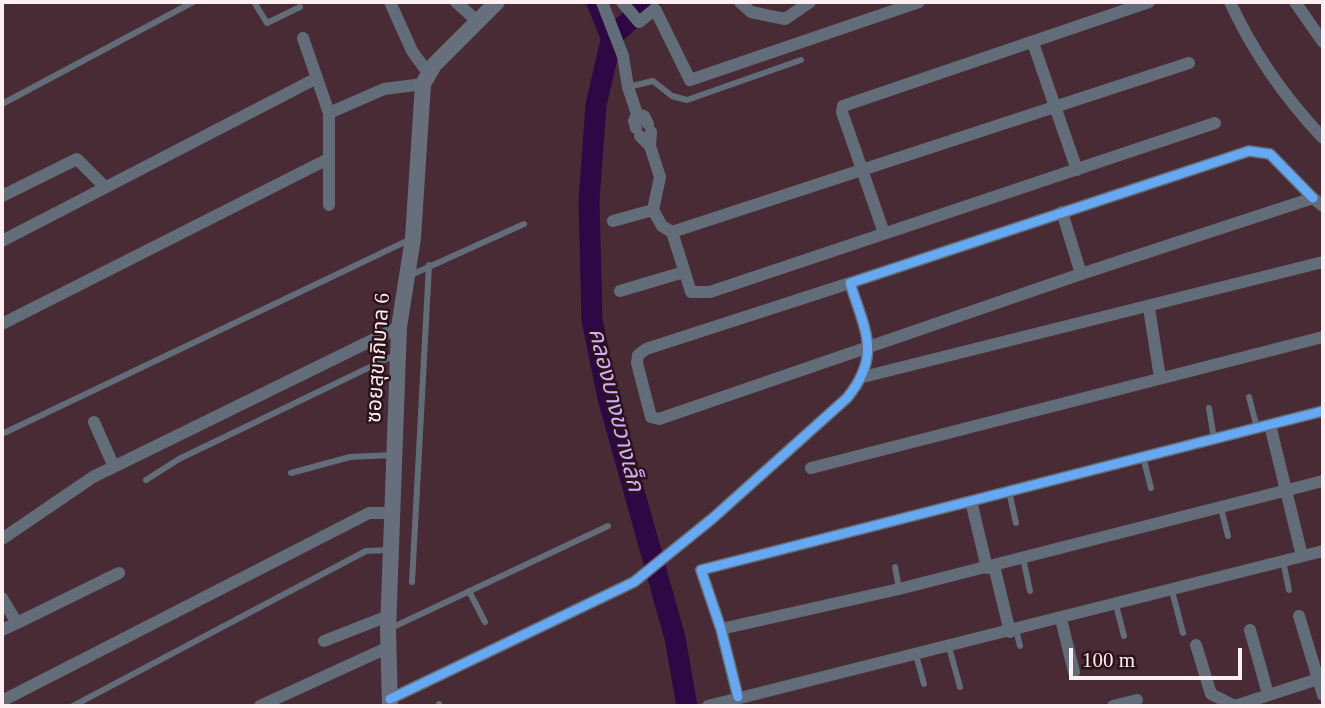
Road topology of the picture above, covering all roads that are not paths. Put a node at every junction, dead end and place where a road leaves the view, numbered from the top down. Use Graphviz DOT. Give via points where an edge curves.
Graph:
graph roads {
  1 [pos="193,2"];
  2 [pos="254,2"];
  3 [pos="390,2"];
  4 [pos="456,2"];
  5 [pos="497,2"];
  6 [pos="740,2"];
  7 [pos="810,2"];
  8 [pos="919,2"];
  9 [pos="1149,2"];
  10 [pos="1230,2"];
  11 [pos="1295,2"];
  12 [pos="604,3"];
  13 [pos="625,5"];
  14 [pos="300,7"];
  15 [pos="1323,17"];
  16 [pos="477,22"];
  17 [pos="1312,25"];
  18 [pos="303,38"];
  19 [pos="1323,42"];
  20 [pos="1033,43"];
  21 [pos="802,60"];
  22 [pos="1189,63"];
  23 [pos="317,78"];
  24 [pos="425,78"];
  25 [pos="628,87"];
  26 [pos="2,104"];
  27 [pos="1054,106"];
  28 [pos="329,113"];
  29 [pos="1215,123"];
  30 [pos="1323,138"];
  31 [pos="328,159"];
  32 [pos="863,169"];
  33 [pos="1077,170"];
  34 [pos="105,187"];
  35 [pos="2,196"];
  36 [pos="1318,202"];
  37 [pos="329,205"];
  38 [pos="653,210"];
  39 [pos="1062,212"];
  40 [pos="613,221"];
  41 [pos="524,224"];
  42 [pos="672,232"];
  43 [pos="884,233"];
  44 [pos="413,239"];
  45 [pos="2,241"];
  46 [pos="1323,262"];
  47 [pos="429,265"];
  48 [pos="684,272"];
  49 [pos="1081,274"];
  50 [pos="406,278"];
  51 [pos="850,283"];
  52 [pos="620,291"];
  53 [pos="1149,308"];
  54 [pos="2,324"];
  55 [pos="399,327"];
  56 [pos="1323,337"];
  57 [pos="869,345"];
  58 [pos="398,353"];
  59 [pos="863,377"];
  60 [pos="1160,378"];
  61 [pos="1249,397"];
  62 [pos="1209,408"];
  63 [pos="1323,411"];
  64 [pos="94,422"];
  65 [pos="1270,425"];
  66 [pos="1257,428"];
  67 [pos="2,434"];
  68 [pos="1214,439"];
  69 [pos="394,454"];
  70 [pos="1143,457"];
  71 [pos="114,467"];
  72 [pos="811,468"];
  73 [pos="291,473"];
  74 [pos="146,481"];
  75 [pos="1323,481"];
  76 [pos="1151,488"];
  77 [pos="1009,491"];
  78 [pos="1286,491"];
  79 [pos="971,501"];
  80 [pos="1220,508"];
  81 [pos="392,513"];
  82 [pos="1016,523"];
  83 [pos="608,526"];
  84 [pos="1228,536"];
  85 [pos="2,539"];
  86 [pos="391,550"];
  87 [pos="1323,551"];
  88 [pos="1302,556"];
  89 [pos="1023,558"];
  90 [pos="1283,561"];
  91 [pos="895,567"];
  92 [pos="990,567"];
  93 [pos="120,573"];
  94 [pos="412,582"];
  95 [pos="899,589"];
  96 [pos="1030,590"];
  97 [pos="1289,590"];
  98 [pos="468,591"];
  99 [pos="1172,591"];
  100 [pos="2,598"];
  101 [pos="1116,605"];
  102 [pos="1299,617"];
  103 [pos="1061,619"];
  104 [pos="485,622"];
  105 [pos="17,623"];
  106 [pos="721,629"];
  107 [pos="2,630"];
  108 [pos="388,631"];
  109 [pos="1013,631"];
  110 [pos="1250,631"];
  111 [pos="1182,633"];
  112 [pos="1124,636"];
  113 [pos="324,641"];
  114 [pos="1196,645"];
  115 [pos="1020,646"];
  116 [pos="949,647"];
  117 [pos="916,655"];
  118 [pos="1074,672"];
  119 [pos="1318,679"];
  120 [pos="923,684"];
  121 [pos="960,687"];
  122 [pos="1268,694"];
  123 [pos="1323,695"];
  124 [pos="738,697"];
  125 [pos="1137,700"];
  126 [pos="2,701"];
  127 [pos="390,703"];
  128 [pos="710,705"];
  129 [pos="73,706"];
  130 [pos="260,706"];
  131 [pos="1113,706"];
  132 [pos="1235,706"];
  1 -- 26 [label="lane"];
  2 -- 14 [label="lane" via="267,23"];
  3 -- 24 [label="street"];
  4 -- 16 [label="street"];
  5 -- 16 [label="street"];
  6 -- 7 [label="street" via="751,12 785,19"];
  8 -- 13 [label="street" via="691,80 655,9 641,22"];
  9 -- 20 [label="street"];
  10 -- 30 [label="street" via="1261,62"];
  11 -- 17 [label="street"];
  12 -- 25 [label="street" via="624,56"];
  15 -- 17 [label="street"];
  16 -- 24 [label="street"];
  17 -- 19 [label="street"];
  18 -- 23 [label="street"];
  20 -- 27 [label="street"];
  20 -- 32 [label="street" via="846,104 842,112"];
  21 -- 25 [label="lane" via="687,100 672,96 653,81"];
  22 -- 27 [label="street"];
  23 -- 28 [label="street"];
  23 -- 34 [label="street"];
  24 -- 28 [label="street" via="384,89"];
  24 -- 44 [label="street, ซอยสุขาภิบาล 6"];
  25 -- 38 [label="street" via="637,114 644,117 660,177"];
  27 -- 32 [label="street"];
  27 -- 33 [label="street"];
  28 -- 31 [label="street"];
  29 -- 33 [label="street"];
  31 -- 37 [label="street"];
  31 -- 54 [label="street"];
  32 -- 42 [label="street"];
  32 -- 43 [label="street"];
  33 -- 43 [label="street"];
  34 -- 35 [label="street" via="77,159"];
  34 -- 45 [label="street"];
  36 -- 39 [label="street" via="1270,154 1249,151"];
  36 -- 49 [label="street"];
  38 -- 40 [label="street"];
  38 -- 42 [label="street" via="662,226"];
  39 -- 49 [label="street"];
  39 -- 51 [label="street"];
  41 -- 47 [label="lane"];
  42 -- 48 [label="street"];
  43 -- 48 [label="street" via="710,292 691,292"];
  44 -- 50 [label="street, ซอยสุขาภิบาล 6"];
  44 -- 67 [label="lane"];
  46 -- 53 [label="street"];
  47 -- 50 [label="lane"];
  47 -- 94 [label="lane"];
  48 -- 52 [label="street"];
  49 -- 57 [label="street"];
  50 -- 55 [label="street, ซอยสุขาภิบาล 6"];
  51 -- 57 [label="street"];
  51 -- 57 [label="street" via="646,349 637,363 647,408 651,417 659,419"];
  53 -- 59 [label="street"];
  53 -- 60 [label="street"];
  55 -- 58 [label="street, ซอยสุขาภิบาล 6"];
  55 -- 71 [label="street"];
  56 -- 60 [label="street"];
  57 -- 59 [label="street"];
  58 -- 69 [label="street, ซอยสุขาภิบาล 6"];
  58 -- 74 [label="lane" via="178,459"];
  59 -- 127 [label="street" via="847,398 634,582"];
  60 -- 72 [label="street"];
  61 -- 66 [label="lane"];
  62 -- 68 [label="lane"];
  63 -- 65 [label="street"];
  64 -- 71 [label="street"];
  65 -- 66 [label="street"];
  65 -- 78 [label="street"];
  66 -- 68 [label="street"];
  68 -- 70 [label="street"];
  69 -- 73 [label="lane" via="350,457"];
  69 -- 81 [label="street, ซอยสุขาภิบาล 6"];
  70 -- 76 [label="lane"];
  70 -- 77 [label="street"];
  71 -- 85 [label="street"];
  75 -- 78 [label="street"];
  77 -- 79 [label="street"];
  77 -- 82 [label="lane"];
  78 -- 80 [label="street"];
  78 -- 88 [label="street"];
  79 -- 92 [label="street"];
  79 -- 106 [label="street" via="701,570"];
  80 -- 84 [label="lane"];
  80 -- 89 [label="street"];
  81 -- 86 [label="street, ซอยสุขาภิบาล 6"];
  81 -- 126 [label="street" via="369,513"];
  83 -- 98 [label="lane"];
  86 -- 108 [label="street, ซอยสุขาภิบาล 6"];
  86 -- 129 [label="lane" via="366,551"];
  87 -- 88 [label="street"];
  88 -- 90 [label="street"];
  89 -- 92 [label="street"];
  89 -- 96 [label="lane"];
  90 -- 97 [label="lane"];
  90 -- 99 [label="street"];
  91 -- 95 [label="lane"];
  92 -- 95 [label="street"];
  92 -- 109 [label="street"];
  93 -- 105 [label="street"];
  95 -- 106 [label="street"];
  98 -- 104 [label="lane"];
  98 -- 108 [label="lane"];
  99 -- 101 [label="street"];
  99 -- 111 [label="lane"];
  100 -- 105 [label="street"];
  101 -- 103 [label="street"];
  101 -- 112 [label="lane"];
  102 -- 119 [label="street"];
  103 -- 109 [label="street"];
  103 -- 118 [label="street"];
  105 -- 107 [label="street"];
  106 -- 124 [label="street"];
  108 -- 113 [label="street"];
  108 -- 127 [label="street, ซอยสุขาภิบาล 6"];
  108 -- 130 [label="street"];
  109 -- 115 [label="lane"];
  109 -- 116 [label="street"];
  110 -- 122 [label="street"];
  114 -- 132 [label="street" via="1211,694"];
  116 -- 117 [label="street"];
  116 -- 121 [label="lane"];
  117 -- 120 [label="lane"];
  117 -- 124 [label="street"];
  119 -- 122 [label="street"];
  119 -- 123 [label="street"];
  122 -- 132 [label="street"];
  124 -- 128 [label="street"];
  125 -- 131 [label="street"];
}
